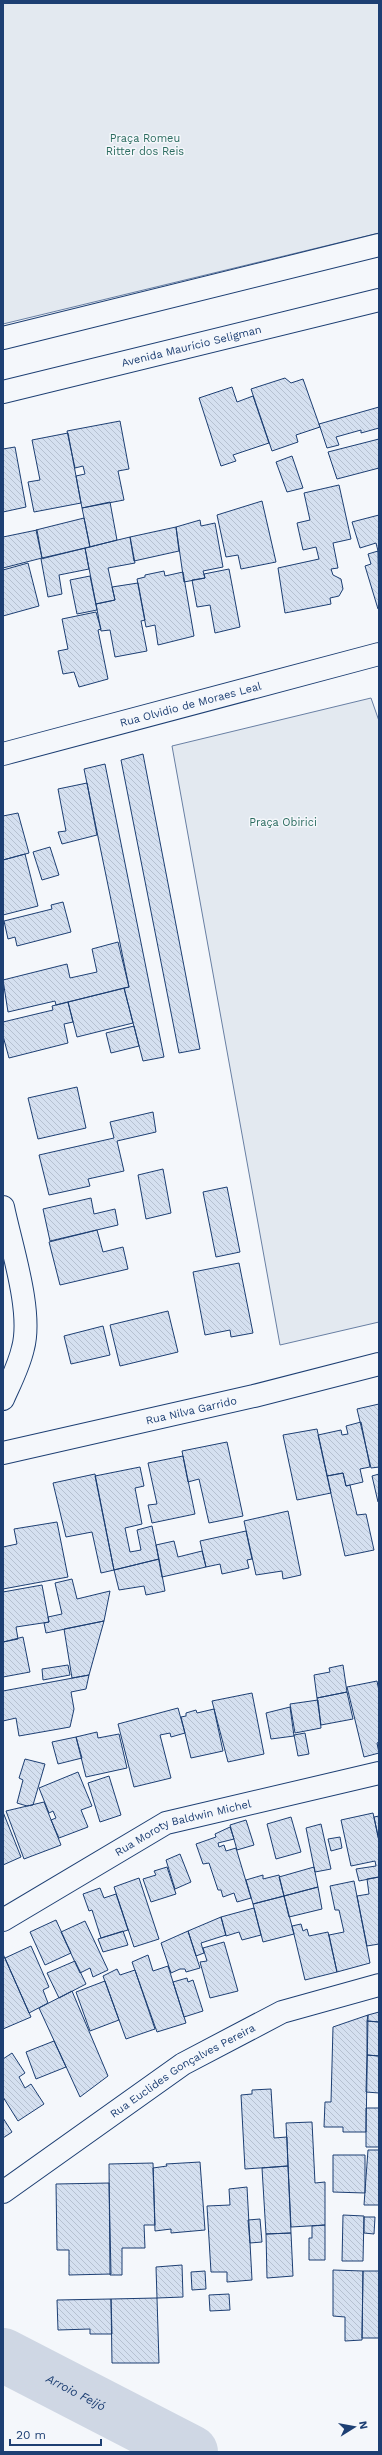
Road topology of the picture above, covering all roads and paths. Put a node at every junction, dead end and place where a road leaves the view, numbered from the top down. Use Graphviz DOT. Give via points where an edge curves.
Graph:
graph roads {
  1 [pos="379,245"];
  2 [pos="379,300"];
  3 [pos="3,338"];
  4 [pos="3,392"];
  5 [pos="379,654"];
  6 [pos="3,754"];
  7 [pos="3,1207"];
  8 [pos="379,1364"];
  9 [pos="3,1399"];
  10 [pos="3,1453"];
  11 [pos="379,1773"];
  12 [pos="3,1920"];
  13 [pos="379,1985"];
  14 [pos="3,2192"];
  1 -- 3 [label="street"];
  2 -- 4 [label="street, Avenida Maurício Seligman"];
  5 -- 6 [label="street, Rua Olvidio de Moraes Leal"];
  7 -- 9 [label="street" via="24,1306 25,1326 23,1348"];
  8 -- 10 [label="street, Rua Nilva Garrido" via="254,1396"];
  11 -- 12 [label="street, Rua Moroty Baldwin Michel" via="166,1823"];
  13 -- 14 [label="street, Rua Euclides Gonçalves Pereira" via="282,2012 183,2064"];
}
